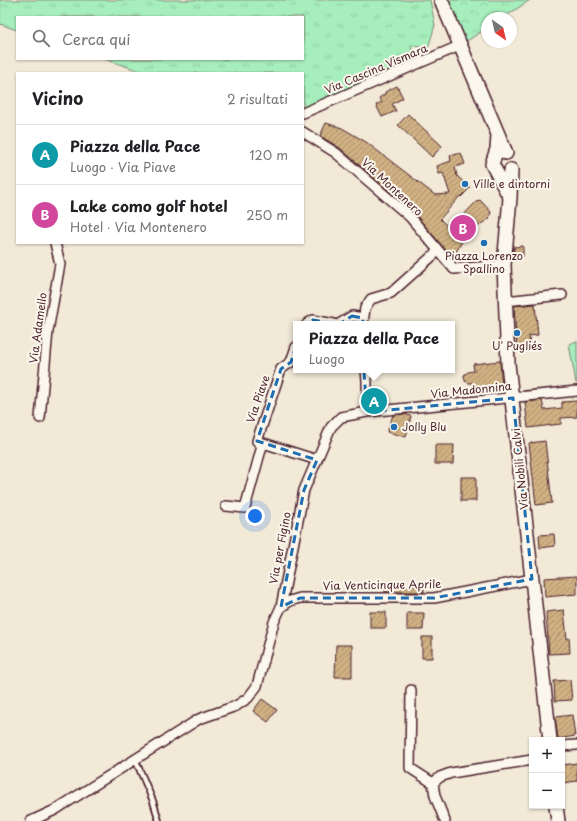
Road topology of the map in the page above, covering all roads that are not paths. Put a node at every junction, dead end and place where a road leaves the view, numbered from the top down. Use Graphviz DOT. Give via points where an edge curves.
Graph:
graph roads {
  1 [pos="441,0"];
  2 [pos="459,46"];
  3 [pos="304,113"];
  4 [pos="304,133"];
  5 [pos="500,155"];
  6 [pos="511,170"];
  7 [pos="498,172"];
  8 [pos="510,198"];
  9 [pos="55,244"];
  10 [pos="438,251"];
  11 [pos="504,265"];
  12 [pos="562,295"];
  13 [pos="506,300"];
  14 [pos="344,321"];
  15 [pos="363,321"];
  16 [pos="293,356"];
  17 [pos="367,373"];
  18 [pos="577,391"];
  19 [pos="513,398"];
  20 [pos="367,412"];
  21 [pos="40,418"];
  22 [pos="257,440"];
  23 [pos="317,460"];
  24 [pos="226,506"];
  25 [pos="532,579"];
  26 [pos="281,607"];
  27 [pos="411,690"];
  28 [pos="550,737"];
  29 [pos="577,744"];
  30 [pos="565,746"];
  31 [pos="136,759"];
  32 [pos="529,760"];
  33 [pos="433,783"];
  34 [pos="556,809"];
  35 [pos="31,821"];
  36 [pos="160,821"];
  37 [pos="445,821"];
  38 [pos="558,821"];
  1 -- 2 [label="main road"];
  2 -- 3 [label="street, Via Cascina Vismara"];
  2 -- 5 [label="main road" via="498,131"];
  4 -- 10 [label="street, Via Montenero" via="336,153 410,217"];
  5 -- 6 [label="main road" via="510,155 514,165"];
  5 -- 7 [label="main road" via="492,164"];
  6 -- 7 [label="main road" via="505,173"];
  6 -- 8 [label="main road, Via Nobili Calvi"];
  7 -- 8 [label="main road, Via Nobili Calvi"];
  8 -- 11 [label="main road, Via Nobili Calvi"];
  9 -- 21 [label="street, Via Adamello" via="60,264 48,331"];
  10 -- 11 [label="street, Via Montenero" via="454,270"];
  10 -- 15 [label="street" via="391,293 371,300 364,308"];
  11 -- 13 [label="main road, Via Nobili Calvi"];
  12 -- 13 [label="street"];
  13 -- 19 [label="main road, Via Nobili Calvi" via="508,364"];
  14 -- 15 [label="street" via="352,316"];
  16 -- 22 [label="street, Via Piave" via="291,362 282,369"];
  17 -- 20 [label="street"];
  18 -- 19 [label="street, Via Madonnina"];
  19 -- 20 [label="street, Via Madonnina"];
  19 -- 25 [label="main road, Via Nobili Calvi"];
  20 -- 23 [label="street, Via per Figino" via="341,417 331,427"];
  22 -- 23 [label="street, Via Piave"];
  22 -- 24 [label="street, Via Piave" via="262,446 245,508"];
  23 -- 26 [label="street, Via per Figino" via="304,490"];
  25 -- 26 [label="street, Via Venticinque Aprile" via="434,598 300,598 290,600"];
  25 -- 28 [label="main road, Via Nobili Calvi"];
  26 -- 31 [label="street, Via per Figino" via="274,622 257,686 248,698 236,706 199,719"];
  27 -- 33 [label="street" via="410,768"];
  29 -- 30 [label="street"];
  31 -- 35 [label="street, Via per Figino" via="55,810"];
  31 -- 36 [label="lane"];
  32 -- 33 [label="street" via="451,773"];
  33 -- 37 [label="street" via="434,796"];
  34 -- 38 [label="main road"];
}
